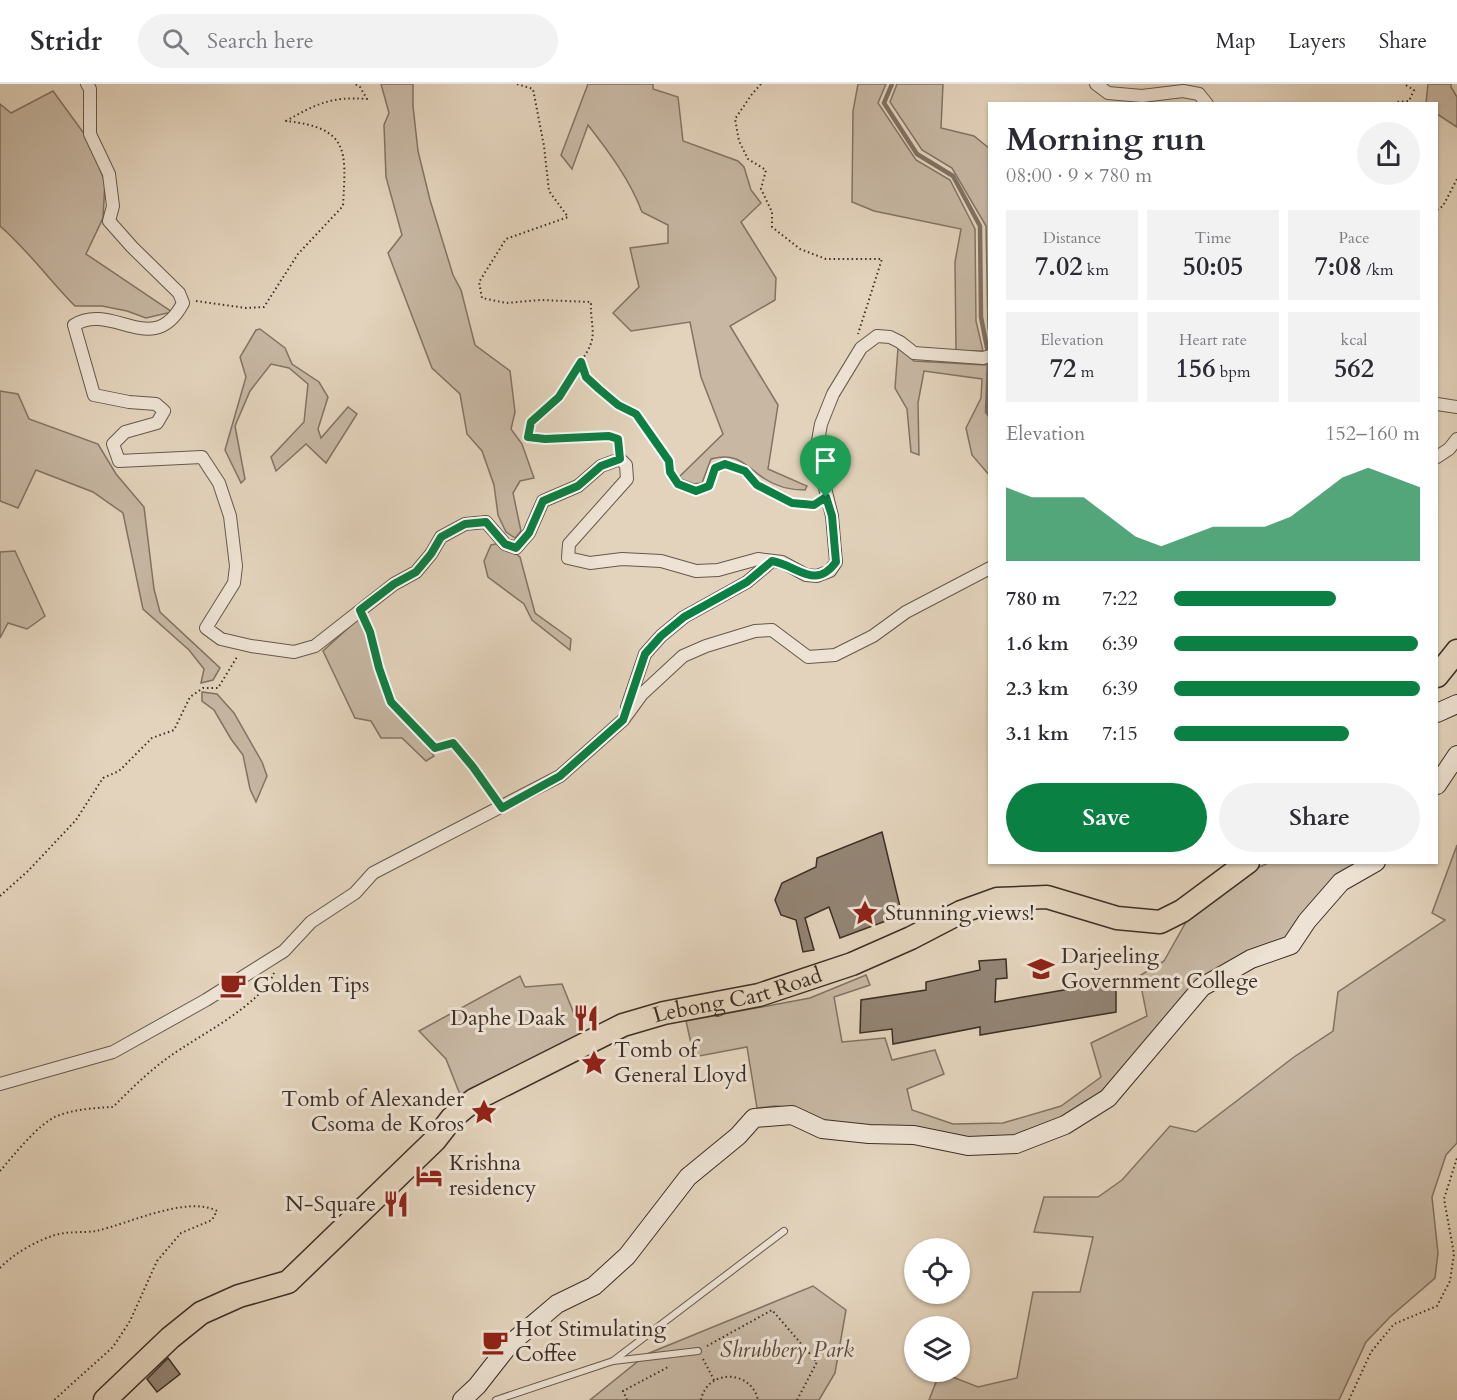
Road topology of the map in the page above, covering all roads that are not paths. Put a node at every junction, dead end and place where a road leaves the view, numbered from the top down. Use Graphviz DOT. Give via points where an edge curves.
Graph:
graph roads {
  1 [pos="87,84"];
  2 [pos="1096,84"];
  3 [pos="1205,102"];
  4 [pos="988,357"];
  5 [pos="1438,404"];
  6 [pos="1457,407"];
  7 [pos="1457,439"];
  8 [pos="1438,456"];
  9 [pos="772,561"];
  10 [pos="988,569"];
  11 [pos="1457,651"];
  12 [pos="1438,675"];
  13 [pos="1457,704"];
  14 [pos="1438,713"];
  15 [pos="623,720"];
  16 [pos="1457,755"];
  17 [pos="1438,784"];
  18 [pos="1245,864"];
  19 [pos="1372,864"];
  20 [pos="0,1084"];
  21 [pos="784,1231"];
  22 [pos="698,1351"];
  23 [pos="613,1361"];
  24 [pos="105,1400"];
  25 [pos="462,1400"];
  26 [pos="496,1400"];
  1 -- 9 [label="street" via="90,134 109,174 113,206 109,221 179,292 183,303 176,317 165,326 145,330 84,319 74,325 94,395 156,404 164,411 157,423 125,432 113,444 119,461 202,457 219,483 230,516 236,566 234,583 206,628 221,639 294,652 315,646 394,584 416,572 441,537 465,524 486,522 505,544 516,548 529,533 543,501 578,486 601,466 620,459 626,465 627,479 568,544 568,558 590,563 622,559 660,561 696,571 718,570 758,559"];
  2 -- 3 [label="street" via="1108,93 1142,96 1183,91 1199,94"];
  4 -- 9 [label="street" via="914,353 890,337 877,336 861,348 833,394 821,424 816,452 832,516 836,562 817,576"];
  5 -- 6 [label="street"];
  7 -- 8 [label="street"];
  9 -- 15 [label="street" via="747,582 684,617 661,636 645,654"];
  10 -- 15 [label="street" via="906,612 873,636 835,656 808,657 772,630 755,631 706,646 683,656 642,694"];
  11 -- 12 [label="highway"];
  13 -- 14 [label="main road"];
  15 -- 20 [label="street" via="560,776 373,873 355,893 311,922 284,951 206,1000 113,1052"];
  16 -- 17 [label="main road"];
  18 -- 24 [label="highway, Lebong Cart Road" via="1182,911 1160,922 1117,918 1047,897 997,898 852,964 759,994 622,1025 474,1100 288,1282 239,1296 201,1313"];
  19 -- 25 [label="main road" via="1341,882 1291,945 1251,959 1202,987 1108,1098 1065,1125 1016,1144 968,1146 914,1135 822,1129 792,1115 754,1118 688,1177 627,1256 594,1286 557,1304 510,1344"];
  21 -- 23 [label="lane"];
  22 -- 23 [label="lane"];
  23 -- 26 [label="lane"];
}
